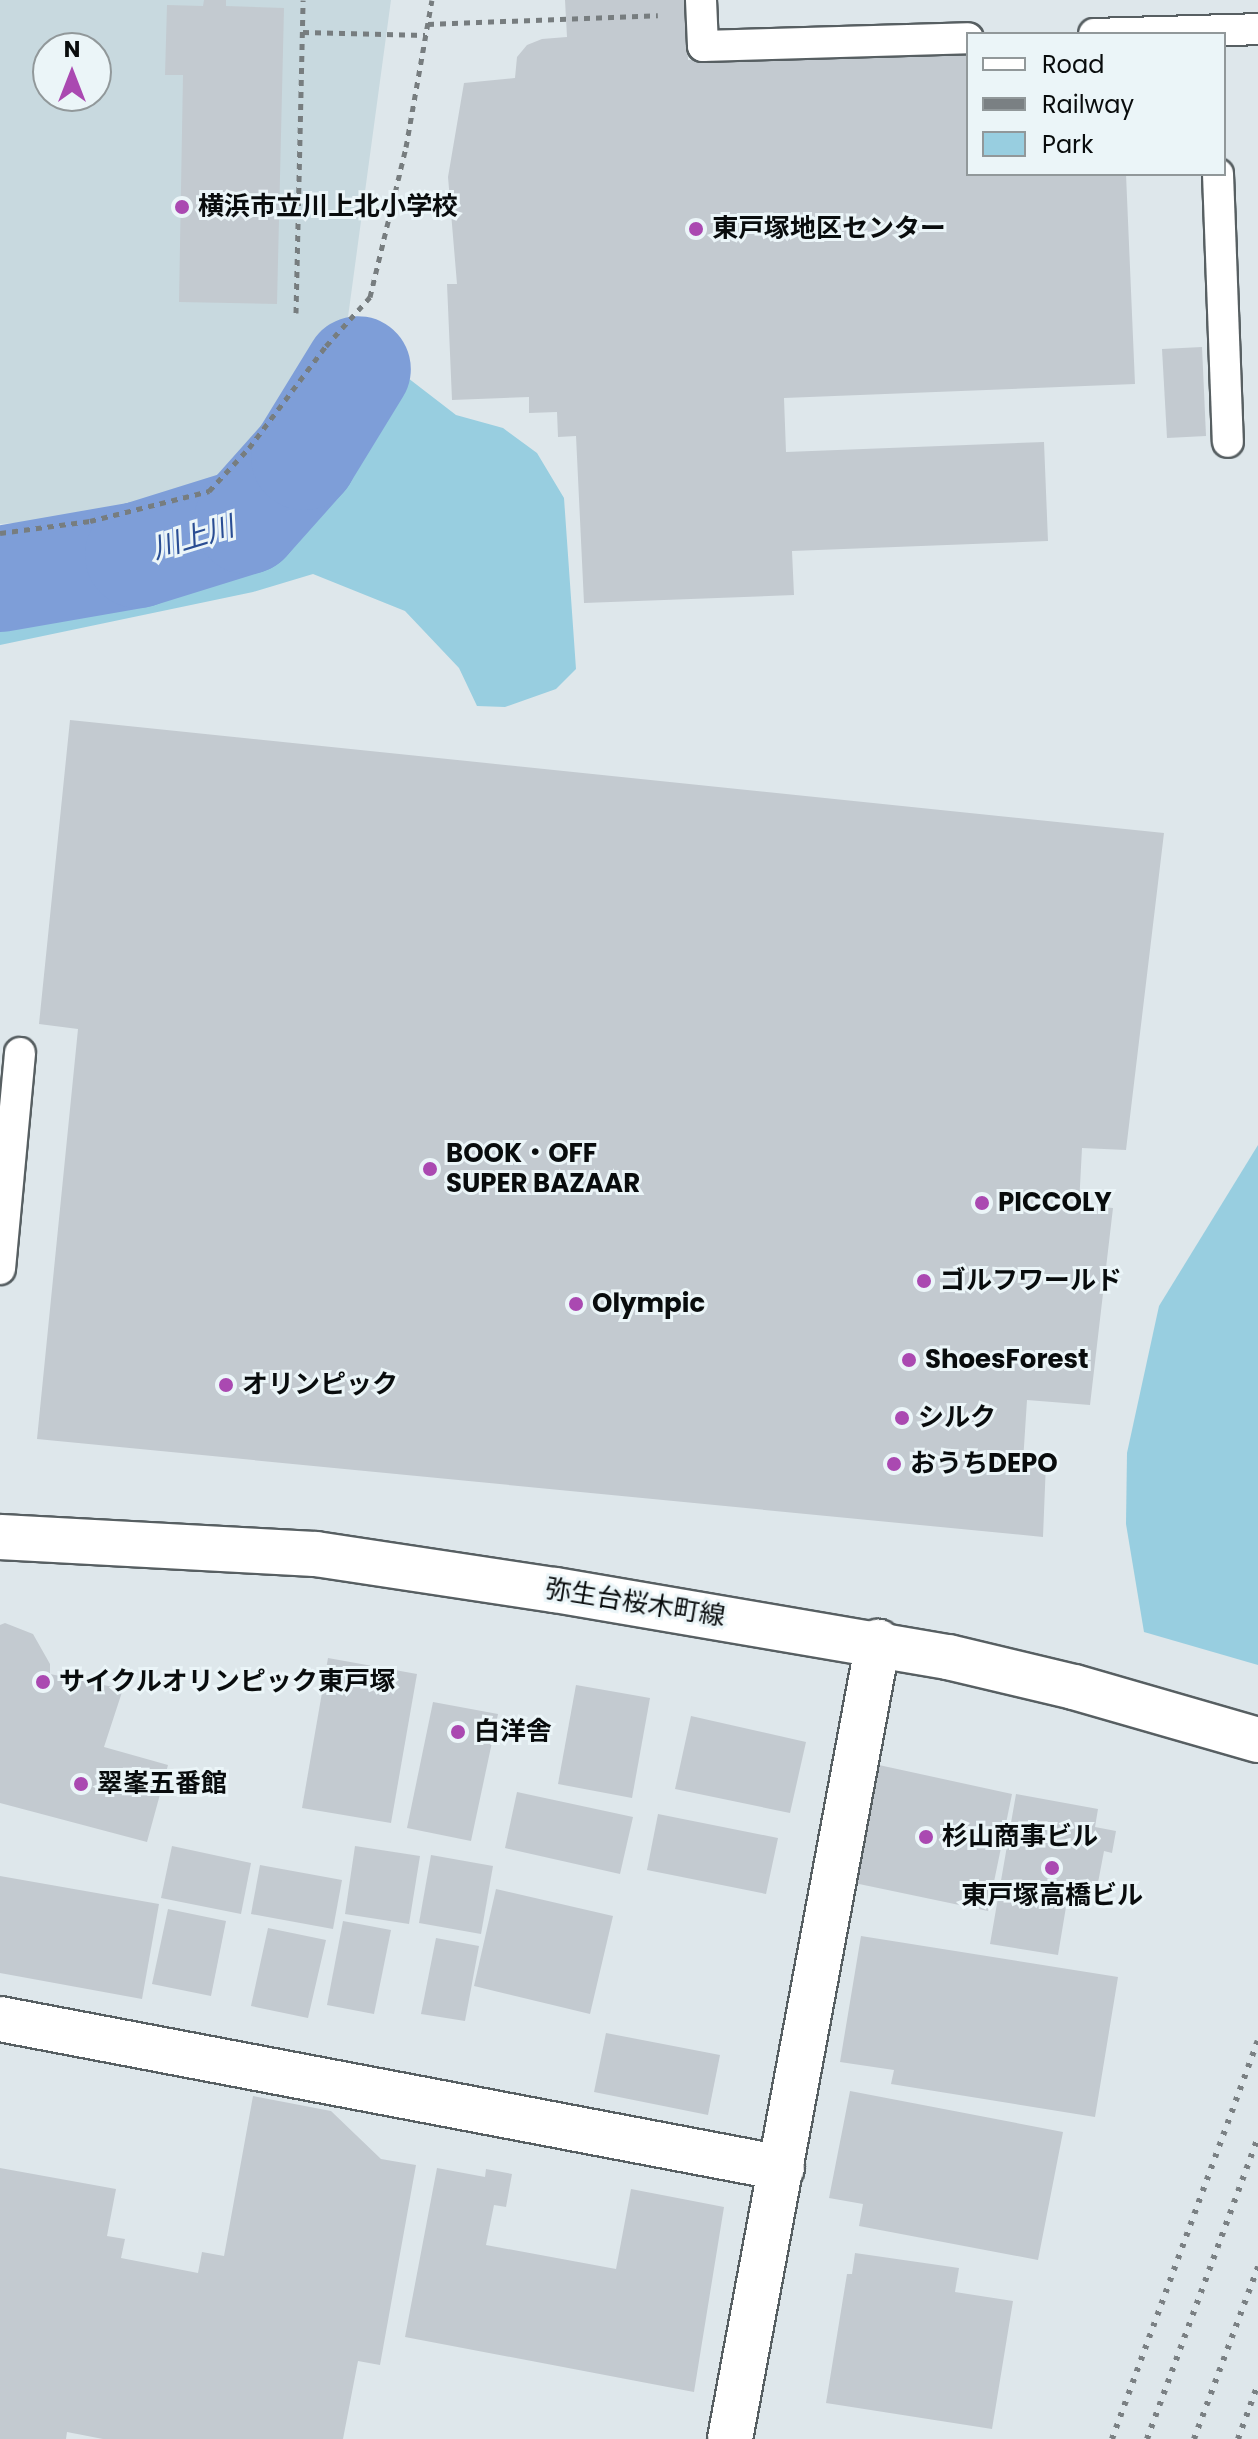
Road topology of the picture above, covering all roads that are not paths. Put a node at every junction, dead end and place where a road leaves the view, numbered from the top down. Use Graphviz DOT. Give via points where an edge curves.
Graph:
graph roads {
  1 [pos="701,7"];
  2 [pos="1258,29"];
  3 [pos="1213,32"];
  4 [pos="966,38"];
  5 [pos="1218,176"];
  6 [pos="1228,442"];
  7 [pos="20,1053"];
  8 [pos="0,1269"];
  9 [pos="0,1537"];
  10 [pos="878,1642"];
  11 [pos="1258,1740"];
  12 [pos="0,2019"];
  13 [pos="782,2168"];
  14 [pos="730,2439"];
  1 -- 4 [label="lane" via="703,46"];
  2 -- 3 [label="lane"];
  5 -- 6 [label="lane"];
  7 -- 8 [label="lane"];
  9 -- 10 [label="street, 弥生台桜木町線" via="316,1554"];
  10 -- 11 [label="street, 弥生台桜木町線" via="1074,1687"];
  10 -- 13 [label="street"];
  12 -- 13 [label="street"];
  13 -- 14 [label="street"];
}
